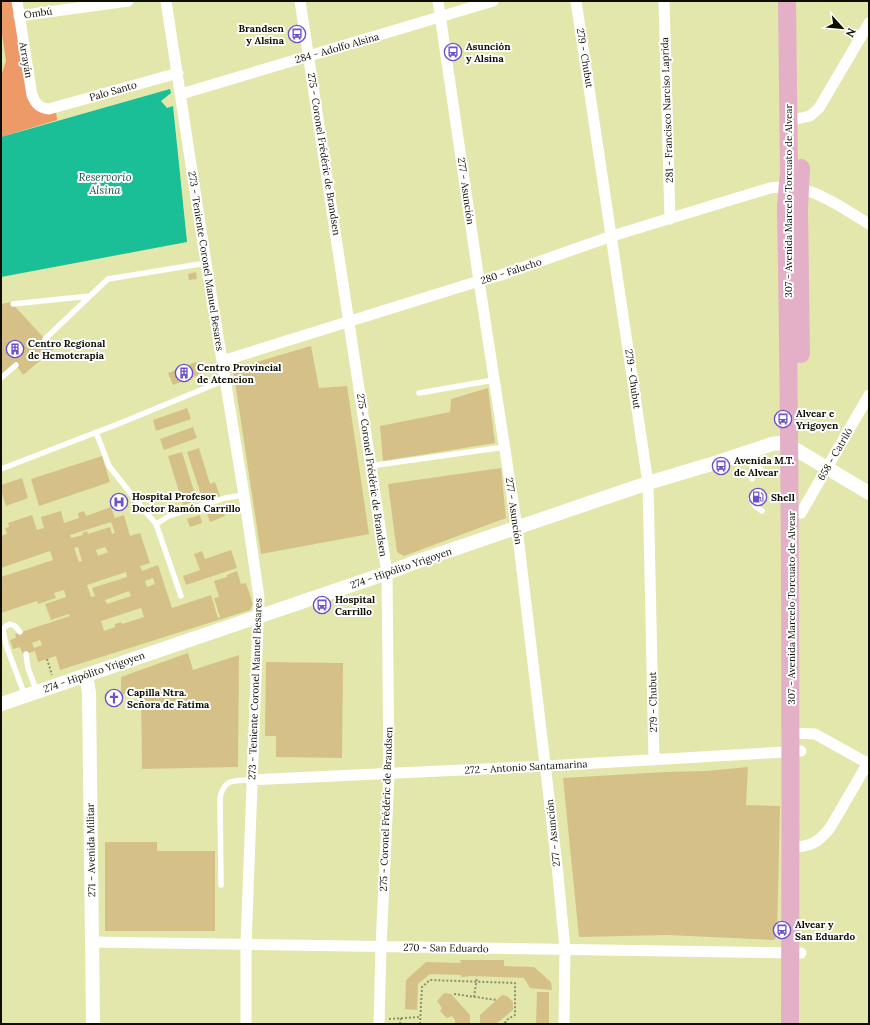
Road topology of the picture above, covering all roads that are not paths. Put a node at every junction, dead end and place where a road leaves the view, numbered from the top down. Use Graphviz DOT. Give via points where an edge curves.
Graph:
graph roads {
  1 [pos="17,1"];
  2 [pos="128,1"];
  3 [pos="166,1"];
  4 [pos="300,1"];
  5 [pos="438,1"];
  6 [pos="493,1"];
  7 [pos="576,1"];
  8 [pos="664,1"];
  9 [pos="787,1"];
  10 [pos="800,1"];
  11 [pos="19,16"];
  12 [pos="440,18"];
  13 [pos="869,23"];
  14 [pos="309,56"];
  15 [pos="178,72"];
  16 [pos="181,94"];
  17 [pos="49,109"];
  18 [pos="795,120"];
  19 [pos="794,187"];
  20 [pos="670,219"];
  21 [pos="869,224"];
  22 [pos="612,236"];
  23 [pos="206,263"];
  24 [pos="479,281"];
  25 [pos="90,296"];
  26 [pos="13,304"];
  27 [pos="349,321"];
  28 [pos="45,339"];
  29 [pos="222,361"];
  30 [pos="16,365"];
  31 [pos="1,378"];
  32 [pos="225,380"];
  33 [pos="494,380"];
  34 [pos="419,393"];
  35 [pos="869,395"];
  36 [pos="96,432"];
  37 [pos="505,447"];
  38 [pos="796,449"];
  39 [pos="752,450"];
  40 [pos="370,466"];
  41 [pos="826,467"];
  42 [pos="1,469"];
  43 [pos="752,469"];
  44 [pos="761,470"];
  45 [pos="752,479"];
  46 [pos="648,483"];
  47 [pos="869,493"];
  48 [pos="244,495"];
  49 [pos="751,499"];
  50 [pos="762,511"];
  51 [pos="792,512"];
  52 [pos="156,524"];
  53 [pos="517,528"];
  54 [pos="387,574"];
  55 [pos="181,596"];
  56 [pos="258,617"];
  57 [pos="20,632"];
  58 [pos="26,654"];
  59 [pos="86,675"];
  60 [pos="31,694"];
  61 [pos="1,704"];
  62 [pos="796,742"];
  63 [pos="654,760"];
  64 [pos="869,763"];
  65 [pos="546,766"];
  66 [pos="389,774"];
  67 [pos="251,780"];
  68 [pos="796,847"];
  69 [pos="221,885"];
  70 [pos="92,942"];
  71 [pos="246,945"];
  72 [pos="381,946"];
  73 [pos="565,949"];
  74 [pos="796,953"];
  75 [pos="379,1022"];
  76 [pos="93,1024"];
  77 [pos="246,1024"];
  78 [pos="564,1024"];
  79 [pos="790,1024"];
  80 [pos="800,1024"];
  1 -- 11 [label="street, Arrayán"];
  2 -- 11 [label="street, Ombú"];
  3 -- 15 [label="street, 273 - Teniente Coronel Manuel Besares"];
  4 -- 14 [label="street, 275 - Coronel Frédéric de Brandsen"];
  5 -- 12 [label="street, 277 - Asunción"];
  6 -- 12 [label="street, 284 - Adolfo Alsina"];
  7 -- 22 [label="street, 279 - Chubut"];
  8 -- 20 [label="street, 281 - Francisco Narciso Laprida"];
  9 -- 18 [label="main road, 307 - Avenida Marcelo Torcuato de Alvear"];
  10 -- 18 [label="main road, 307 - Avenida Marcelo Torcuato de Alvear"];
  11 -- 17 [label="street, Arrayán" via="32,95 39,106"];
  12 -- 14 [label="street, 284 - Adolfo Alsina"];
  12 -- 24 [label="street, 277 - Asunción"];
  13 -- 18 [label="street" via="819,108 810,116"];
  14 -- 16 [label="street, 284 - Adolfo Alsina"];
  14 -- 27 [label="street, 275 - Coronel Frédéric de Brandsen"];
  15 -- 16 [label="street, 273 - Teniente Coronel Manuel Besares"];
  15 -- 17 [label="street, Palo Santo"];
  16 -- 23 [label="street, 273 - Teniente Coronel Manuel Besares"];
  18 -- 19 [label="main road, 307 - Avenida Marcelo Torcuato de Alvear"];
  19 -- 20 [label="street, 280 - Falucho" via="770,188"];
  19 -- 21 [label="street" via="821,195"];
  19 -- 38 [label="main road, 307 - Avenida Marcelo Torcuato de Alvear"];
  20 -- 22 [label="street, 280 - Falucho"];
  22 -- 24 [label="street, 280 - Falucho"];
  22 -- 46 [label="street, 279 - Chubut"];
  23 -- 25 [label="lane" via="108,279"];
  23 -- 29 [label="street, 273 - Teniente Coronel Manuel Besares"];
  24 -- 27 [label="street, 280 - Falucho"];
  24 -- 33 [label="street, 277 - Asunción"];
  25 -- 26 [label="lane"];
  25 -- 28 [label="lane"];
  27 -- 29 [label="street, 280 - Falucho"];
  27 -- 40 [label="street, 275 - Coronel Frédéric de Brandsen"];
  29 -- 32 [label="street, 273 - Teniente Coronel Manuel Besares"];
  30 -- 31 [label="lane"];
  32 -- 36 [label="lane"];
  32 -- 48 [label="street, 273 - Teniente Coronel Manuel Besares"];
  33 -- 34 [label="lane"];
  33 -- 37 [label="street, 277 - Asunción"];
  35 -- 41 [label="street, 658 - Catriló"];
  36 -- 42 [label="lane"];
  36 -- 52 [label="lane" via="109,466"];
  37 -- 40 [label="lane"];
  37 -- 53 [label="street, 277 - Asunción"];
  38 -- 39 [label="street, 274 - Hipólito Yrigoyen" via="776,443"];
  38 -- 41 [label="street"];
  38 -- 51 [label="main road, 307 - Avenida Marcelo Torcuato de Alvear"];
  38 -- 51 [label="main road, 307 - Avenida Marcelo Torcuato de Alvear" via="787,471"];
  39 -- 43 [label="lane"];
  39 -- 46 [label="street, 274 - Hipólito Yrigoyen"];
  40 -- 54 [label="street, 275 - Coronel Frédéric de Brandsen"];
  41 -- 47 [label="street"];
  41 -- 51 [label="street, 658 - Catriló"];
  43 -- 44 [label="lane"];
  43 -- 45 [label="lane"];
  46 -- 53 [label="street, 274 - Hipólito Yrigoyen"];
  46 -- 63 [label="street, 279 - Chubut"];
  48 -- 52 [label="lane" via="224,498 169,516"];
  48 -- 56 [label="street, 273 - Teniente Coronel Manuel Besares" via="259,597"];
  49 -- 50 [label="lane"];
  51 -- 62 [label="main road, 307 - Avenida Marcelo Torcuato de Alvear"];
  52 -- 55 [label="lane"];
  53 -- 54 [label="street, 274 - Hipólito Yrigoyen"];
  53 -- 65 [label="street, 277 - Asunción"];
  54 -- 56 [label="street, 274 - Hipólito Yrigoyen"];
  54 -- 66 [label="street, 275 - Coronel Frédéric de Brandsen"];
  56 -- 59 [label="street, 274 - Hipólito Yrigoyen"];
  56 -- 67 [label="street, 273 - Teniente Coronel Manuel Besares"];
  57 -- 60 [label="lane" via="10,624 3,630 6,645"];
  58 -- 60 [label="lane"];
  59 -- 60 [label="street, 274 - Hipólito Yrigoyen"];
  59 -- 70 [label="street, 271 - Avenida Militar" via="89,693"];
  60 -- 61 [label="street, 274 - Hipólito Yrigoyen"];
  62 -- 63 [label="street, 272 - Antonio Santamarina"];
  62 -- 64 [label="street, 272 - Antonio Santamarina" via="815,734"];
  62 -- 68 [label="main road, 307 - Avenida Marcelo Torcuato de Alvear"];
  63 -- 65 [label="street, 272 - Antonio Santamarina"];
  64 -- 68 [label="street" via="824,835 810,845"];
  65 -- 66 [label="street, 272 - Antonio Santamarina"];
  65 -- 73 [label="street, 277 - Asunción"];
  66 -- 67 [label="street, 272 - Antonio Santamarina"];
  66 -- 72 [label="street, 275 - Coronel Frédéric de Brandsen"];
  67 -- 69 [label="lane" via="230,781 221,791"];
  67 -- 71 [label="street, 273 - Teniente Coronel Manuel Besares"];
  68 -- 74 [label="main road, 307 - Avenida Marcelo Torcuato de Alvear"];
  70 -- 71 [label="street, 270 - San Eduardo"];
  70 -- 76 [label="street, 271 - Avenida Militar"];
  71 -- 72 [label="street, 270 - San Eduardo"];
  71 -- 77 [label="street, 273 - Teniente Coronel Manuel Besares"];
  72 -- 73 [label="street, 270 - San Eduardo"];
  72 -- 75 [label="street, 275 - Coronel Frédéric de Brandsen"];
  73 -- 74 [label="street, 270 - San Eduardo"];
  73 -- 78 [label="street, 277 - Asunción"];
  74 -- 79 [label="main road, 307 - Avenida Marcelo Torcuato de Alvear"];
  74 -- 80 [label="main road, 307 - Avenida Marcelo Torcuato de Alvear"];
}
